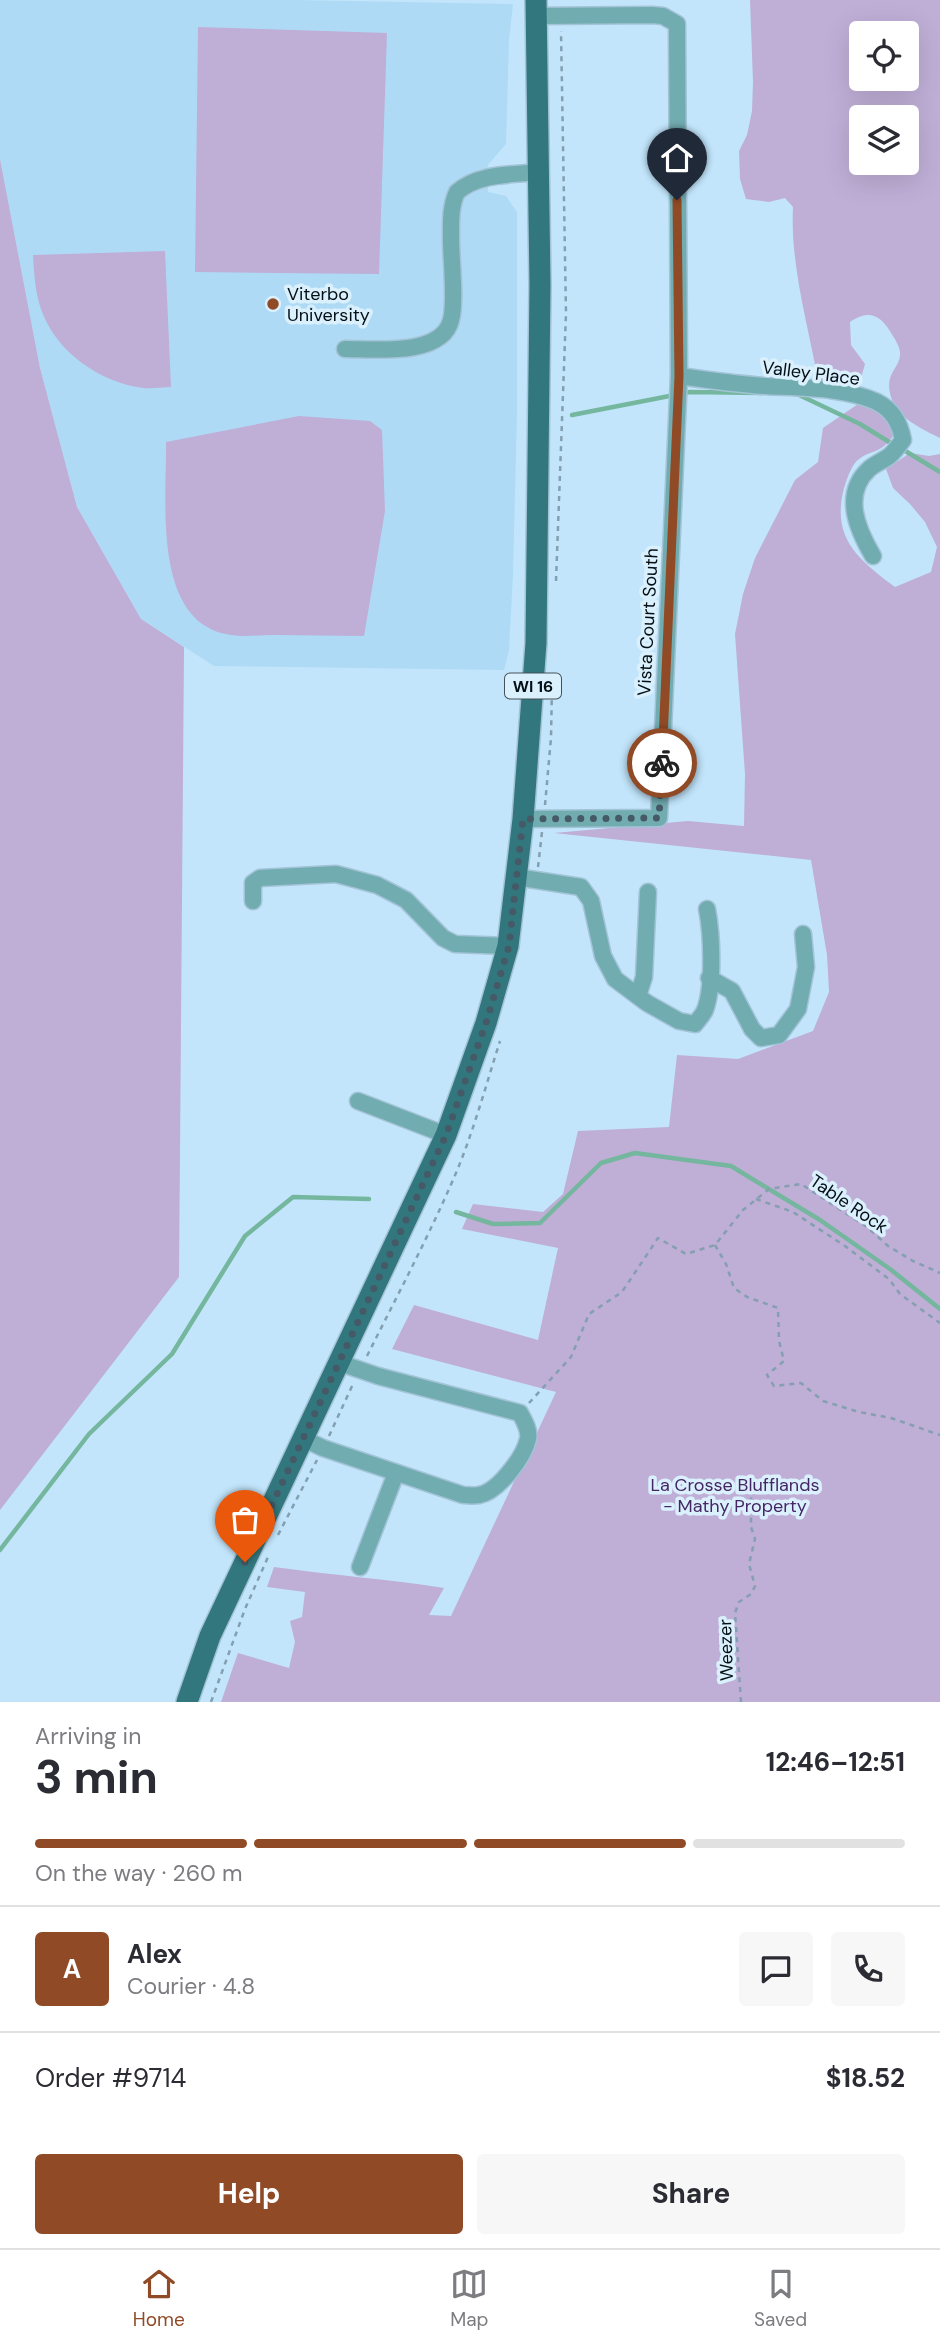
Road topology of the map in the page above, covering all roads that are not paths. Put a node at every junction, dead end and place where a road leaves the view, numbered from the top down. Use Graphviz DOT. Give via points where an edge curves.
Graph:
graph roads {
  1 [pos="537,8"];
  2 [pos="539,172"];
  3 [pos="345,349"];
  4 [pos="679,376"];
  5 [pos="873,555"];
  6 [pos="534,819"];
  7 [pos="526,879"];
  8 [pos="648,892"];
  9 [pos="253,901"];
  10 [pos="707,909"];
  11 [pos="803,934"];
  12 [pos="509,946"];
  13 [pos="709,978"];
  14 [pos="638,996"];
  15 [pos="358,1101"];
  16 [pos="446,1135"];
  17 [pos="350,1367"];
  18 [pos="304,1439"];
  19 [pos="396,1473"];
  20 [pos="359,1567"];
  21 [pos="187,1702"];
  1 -- 2 [label="main road, WI 16"];
  1 -- 4 [label="street" via="561,16 663,16 677,24"];
  2 -- 3 [label="street" via="486,178 457,192 451,215 451,320 439,337 411,348"];
  2 -- 6 [label="main road, WI 16"];
  4 -- 5 [label="street, Valley Place" via="831,391 862,397 888,410 897,419 903,440 861,478 854,495 860,533"];
  4 -- 6 [label="street, Vista Court South" via="659,818"];
  6 -- 7 [label="main road, WI 16"];
  7 -- 12 [label="main road, WI 16"];
  7 -- 14 [label="street" via="581,887 591,901 609,968 615,979"];
  8 -- 14 [label="street" via="644,977"];
  9 -- 12 [label="street" via="253,883 260,878 335,874 377,885 406,900 443,938 455,944"];
  10 -- 13 [label="street"];
  11 -- 13 [label="street" via="806,967 798,1009 779,1035 761,1038 732,990"];
  12 -- 16 [label="main road, WI 16"];
  13 -- 14 [label="street" via="704,1011 695,1024 679,1021"];
  15 -- 16 [label="street"];
  16 -- 17 [label="main road, WI 16"];
  17 -- 18 [label="main road, WI 16"];
  17 -- 19 [label="street" via="520,1413 527,1425 528,1438 508,1474 479,1495 463,1495"];
  18 -- 19 [label="street"];
  18 -- 21 [label="main road, WI 16" via="210,1636"];
  19 -- 20 [label="street"];
}
